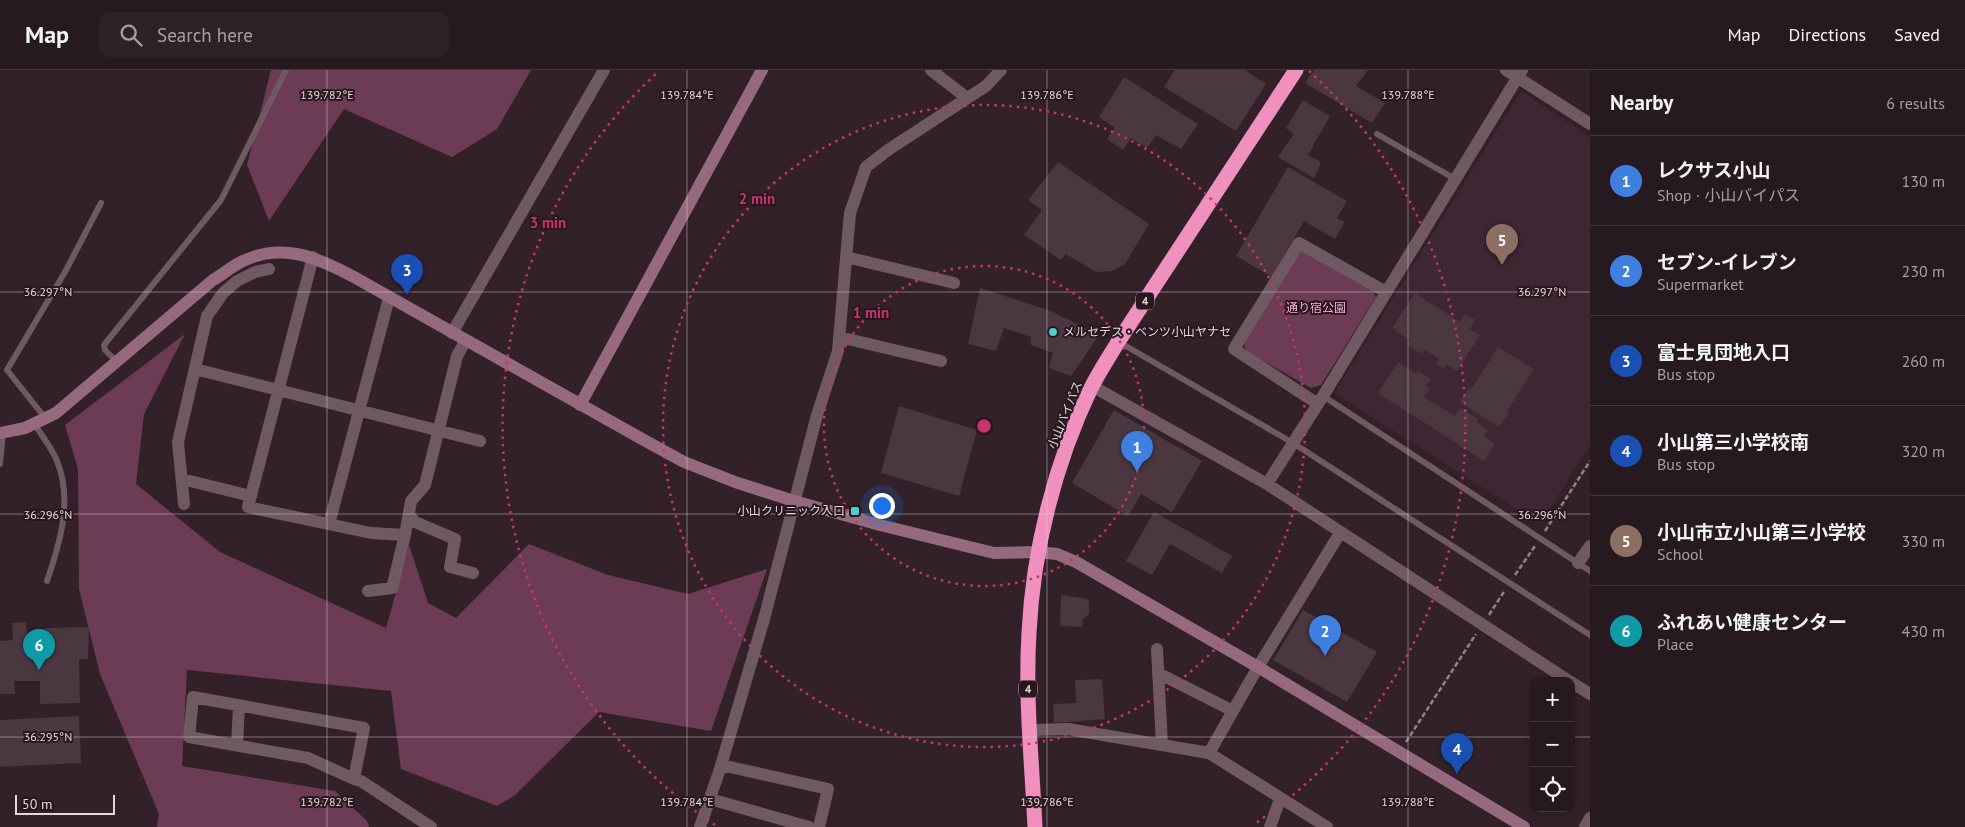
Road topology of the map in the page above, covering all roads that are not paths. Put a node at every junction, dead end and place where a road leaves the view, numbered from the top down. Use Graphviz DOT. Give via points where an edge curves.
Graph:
graph roads {
  1 [pos="286,70"];
  2 [pos="604,70"];
  3 [pos="762,70"];
  4 [pos="931,70"];
  5 [pos="1001,70"];
  6 [pos="1296,70"];
  7 [pos="1506,70"];
  8 [pos="1520,74"];
  9 [pos="966,98"];
  10 [pos="1590,124"];
  11 [pos="1377,134"];
  12 [pos="1456,179"];
  13 [pos="101,203"];
  14 [pos="270,253"];
  15 [pos="313,257"];
  16 [pos="846,257"];
  17 [pos="270,269"];
  18 [pos="954,283"];
  19 [pos="1386,292"];
  20 [pos="389,298"];
  21 [pos="452,333"];
  22 [pos="839,337"];
  23 [pos="466,340"];
  24 [pos="1118,342"];
  25 [pos="116,361"];
  26 [pos="941,361"];
  27 [pos="195,369"];
  28 [pos="1092,386"];
  29 [pos="279,390"];
  30 [pos="1320,400"];
  31 [pos="580,405"];
  32 [pos="359,410"];
  33 [pos="40,422"];
  34 [pos="438,430"];
  35 [pos="2,433"];
  36 [pos="480,441"];
  37 [pos="1293,442"];
  38 [pos="0,464"];
  39 [pos="182,480"];
  40 [pos="1267,484"];
  41 [pos="251,496"];
  42 [pos="794,502"];
  43 [pos="184,504"];
  44 [pos="409,514"];
  45 [pos="328,524"];
  46 [pos="1340,533"];
  47 [pos="404,535"];
  48 [pos="1590,546"];
  49 [pos="1038,552"];
  50 [pos="1578,563"];
  51 [pos="1590,571"];
  52 [pos="473,573"];
  53 [pos="47,581"];
  54 [pos="368,591"];
  55 [pos="1590,635"];
  56 [pos="1157,649"];
  57 [pos="1258,668"];
  58 [pos="1158,674"];
  59 [pos="1564,677"];
  60 [pos="1575,684"];
  61 [pos="1590,694"];
  62 [pos="239,706"];
  63 [pos="1233,711"];
  64 [pos="1030,730"];
  65 [pos="237,745"];
  66 [pos="1162,745"];
  67 [pos="1209,753"];
  68 [pos="721,765"];
  69 [pos="354,778"];
  70 [pos="710,798"];
  71 [pos="1280,798"];
  72 [pos="1590,818"];
  73 [pos="431,827"];
  74 [pos="700,827"];
  75 [pos="810,827"];
  76 [pos="819,827"];
  77 [pos="1035,827"];
  78 [pos="1270,827"];
  79 [pos="1328,827"];
  80 [pos="1524,827"];
  81 [pos="1585,827"];
  1 -- 25 [label="lane" via="221,200 104,346"];
  2 -- 21 [label="street"];
  3 -- 31 [label="street"];
  4 -- 9 [label="street"];
  5 -- 9 [label="street" via="986,86"];
  6 -- 24 [label="highway, 小山バイパス / 4"];
  7 -- 8 [label="street"];
  8 -- 10 [label="street"];
  8 -- 12 [label="street"];
  9 -- 16 [label="street" via="866,167 850,213"];
  11 -- 12 [label="lane"];
  12 -- 19 [label="street"];
  13 -- 33 [label="lane" via="7,370"];
  14 -- 15 [label="street"];
  14 -- 17 [label="lane"];
  14 -- 25 [label="street" via="241,262 213,280"];
  15 -- 20 [label="street"];
  15 -- 29 [label="street"];
  16 -- 18 [label="street"];
  16 -- 22 [label="street"];
  17 -- 27 [label="street" via="237,281 223,293 208,316"];
  19 -- 30 [label="street"];
  19 -- 30 [label="street" via="1299,243 1234,349"];
  20 -- 21 [label="street"];
  20 -- 32 [label="street"];
  21 -- 23 [label="street"];
  22 -- 26 [label="street"];
  22 -- 42 [label="street" via="838,351 816,415"];
  23 -- 31 [label="street"];
  23 -- 34 [label="street" via="457,356"];
  24 -- 28 [label="highway, 小山バイパス / 4"];
  24 -- 37 [label="lane"];
  25 -- 33 [label="street" via="63,407"];
  27 -- 29 [label="street"];
  27 -- 39 [label="street" via="178,442"];
  28 -- 40 [label="street"];
  28 -- 49 [label="highway, 小山バイパス / 4" via="1053,489"];
  29 -- 32 [label="street"];
  29 -- 41 [label="street"];
  30 -- 37 [label="street"];
  30 -- 50 [label="lane"];
  31 -- 42 [label="street" via="684,462"];
  32 -- 34 [label="street"];
  32 -- 45 [label="street"];
  33 -- 35 [label="street"];
  33 -- 53 [label="lane" via="64,482 66,505"];
  34 -- 36 [label="street"];
  34 -- 44 [label="street" via="425,485 411,501"];
  35 -- 38 [label="lane"];
  37 -- 40 [label="street"];
  37 -- 55 [label="lane"];
  39 -- 41 [label="street"];
  39 -- 43 [label="street"];
  40 -- 46 [label="street"];
  41 -- 45 [label="street" via="248,507"];
  42 -- 49 [label="street" via="994,553"];
  42 -- 68 [label="street"];
  44 -- 47 [label="street"];
  44 -- 52 [label="street" via="415,522 455,539 450,567"];
  45 -- 47 [label="street" via="370,533"];
  46 -- 57 [label="street"];
  46 -- 59 [label="street"];
  47 -- 54 [label="street" via="392,588"];
  48 -- 50 [label="street"];
  49 -- 57 [label="street" via="1057,554 1076,562"];
  49 -- 64 [label="highway, 小山バイパス / 4" via="1028,634"];
  50 -- 51 [label="lane"];
  56 -- 58 [label="street"];
  57 -- 63 [label="street"];
  57 -- 80 [label="street"];
  58 -- 63 [label="street"];
  58 -- 66 [label="street"];
  60 -- 61 [label="street"];
  62 -- 65 [label="street"];
  62 -- 65 [label="street" via="193,697 189,737"];
  62 -- 69 [label="street" via="364,728"];
  63 -- 67 [label="street"];
  64 -- 66 [label="street" via="1068,729"];
  64 -- 77 [label="highway, 小山バイパス / 4"];
  65 -- 69 [label="street" via="308,758"];
  66 -- 67 [label="street"];
  67 -- 71 [label="street"];
  68 -- 70 [label="street"];
  68 -- 76 [label="street" via="828,789"];
  69 -- 73 [label="street"];
  70 -- 74 [label="street"];
  70 -- 75 [label="street"];
  71 -- 78 [label="street"];
  71 -- 79 [label="street"];
  72 -- 81 [label="street"];
}
